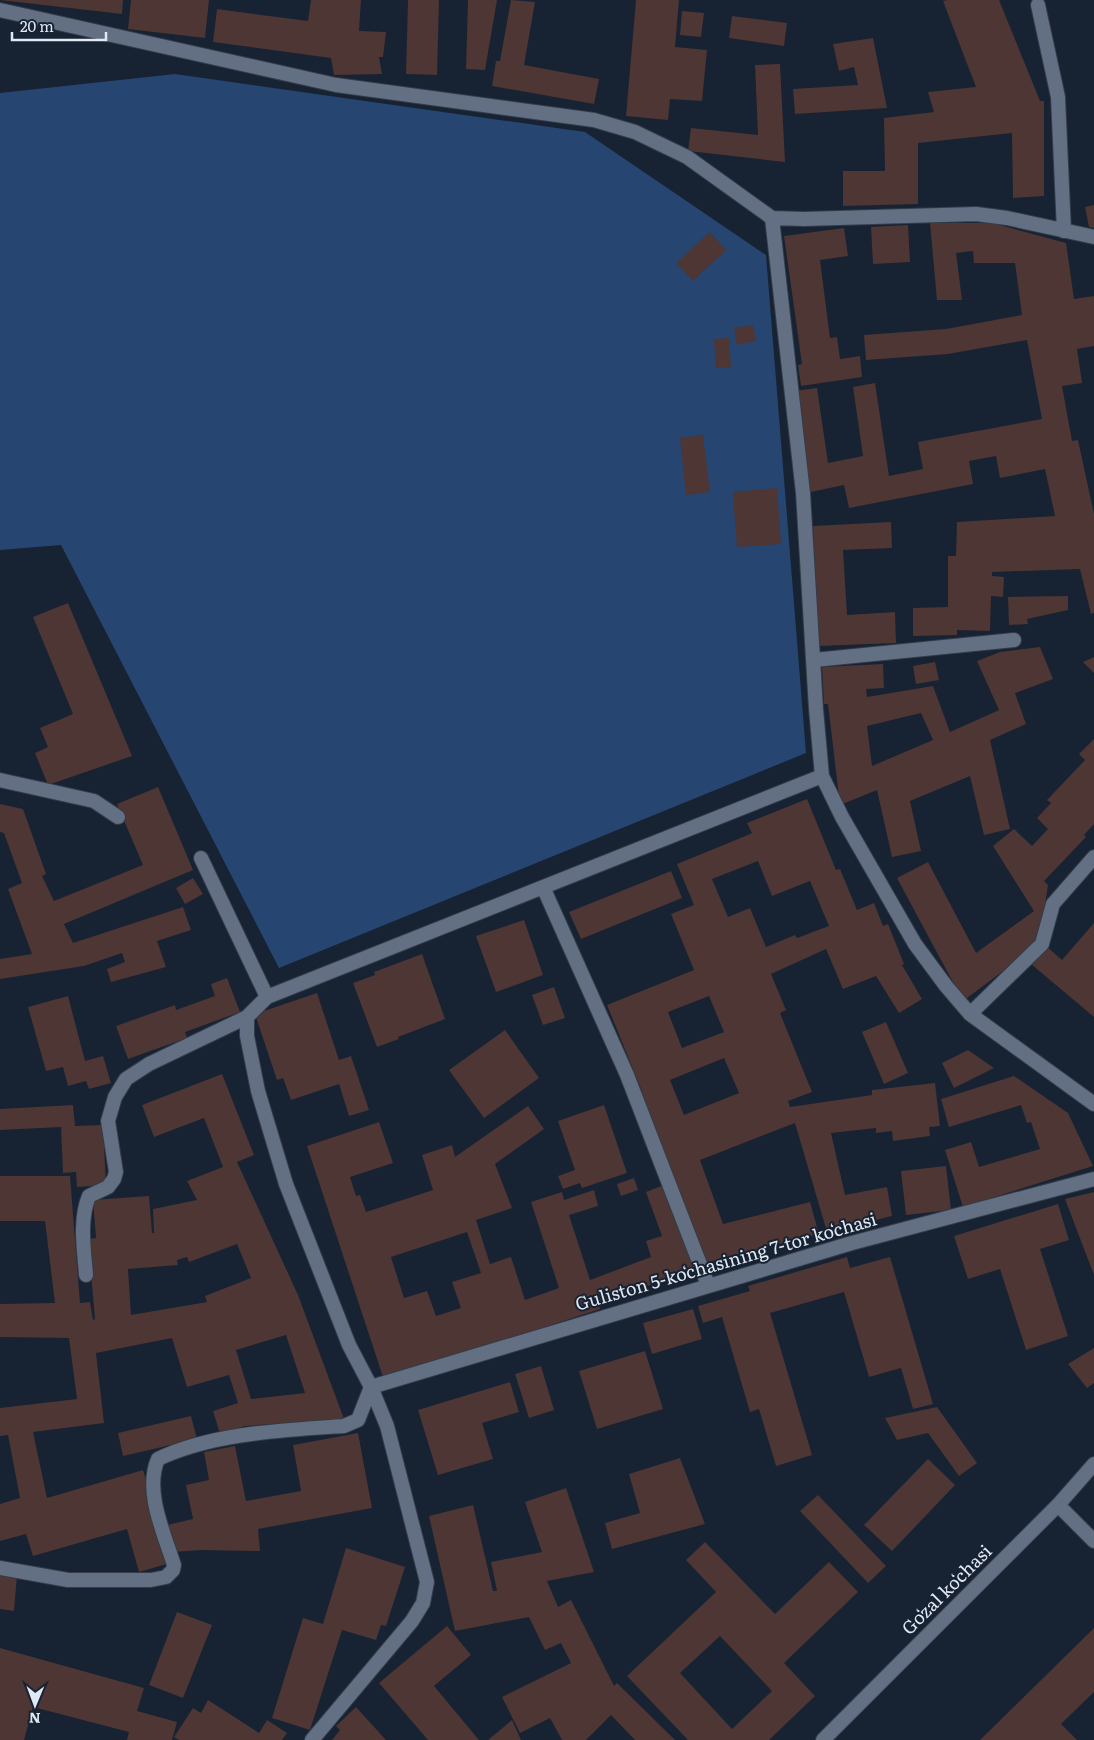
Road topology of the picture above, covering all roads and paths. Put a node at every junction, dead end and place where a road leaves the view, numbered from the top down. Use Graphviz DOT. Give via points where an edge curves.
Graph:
graph roads {
  1 [pos="1038,5"];
  2 [pos="0,10"];
  3 [pos="772,218"];
  4 [pos="1064,231"];
  5 [pos="1094,237"];
  6 [pos="1014,640"];
  7 [pos="814,660"];
  8 [pos="822,776"];
  9 [pos="0,780"];
  10 [pos="118,817"];
  11 [pos="1094,857"];
  12 [pos="201,858"];
  13 [pos="543,887"];
  14 [pos="268,997"];
  15 [pos="970,1014"];
  16 [pos="247,1017"];
  17 [pos="1094,1104"];
  18 [pos="1094,1179"];
  19 [pos="86,1275"];
  20 [pos="708,1285"];
  21 [pos="371,1387"];
  22 [pos="1094,1464"];
  23 [pos="1058,1505"];
  24 [pos="1094,1541"];
  25 [pos="0,1568"];
  26 [pos="312,1740"];
  27 [pos="823,1740"];
  1 -- 4 [label="street" via="1058,97"];
  2 -- 3 [label="street" via="336,86 594,120 635,132 687,157"];
  3 -- 4 [label="street" via="976,214"];
  3 -- 7 [label="street" via="803,493"];
  4 -- 5 [label="street"];
  6 -- 7 [label="street"];
  7 -- 8 [label="street"];
  8 -- 13 [label="street"];
  8 -- 15 [label="street" via="915,944"];
  9 -- 10 [label="street" via="94,800"];
  11 -- 15 [label="street" via="1052,904 1042,944"];
  12 -- 14 [label="street"];
  13 -- 14 [label="street"];
  13 -- 20 [label="street" via="626,1075"];
  14 -- 16 [label="street"];
  15 -- 17 [label="street"];
  16 -- 19 [label="street" via="149,1064 126,1079 115,1097 108,1121 116,1172 108,1187 89,1196 85,1207 83,1244"];
  16 -- 21 [label="street" via="247,1036 258,1091 286,1184 349,1345"];
  18 -- 20 [label="street, Guliston 5-koʻchasining 7-tor koʻchasi"];
  20 -- 21 [label="street, Guliston 5-koʻchasining 7-tor koʻchasi"];
  21 -- 25 [label="street" via="358,1420 344,1426 223,1439 179,1448 158,1459 152,1471 154,1495 174,1565 166,1577 151,1580 68,1580"];
  21 -- 26 [label="street" via="387,1426 427,1582 423,1603 412,1621"];
  22 -- 23 [label="street, Goʻzal koʻchasi"];
  23 -- 24 [label="street"];
  23 -- 27 [label="street, Goʻzal koʻchasi"];
}
